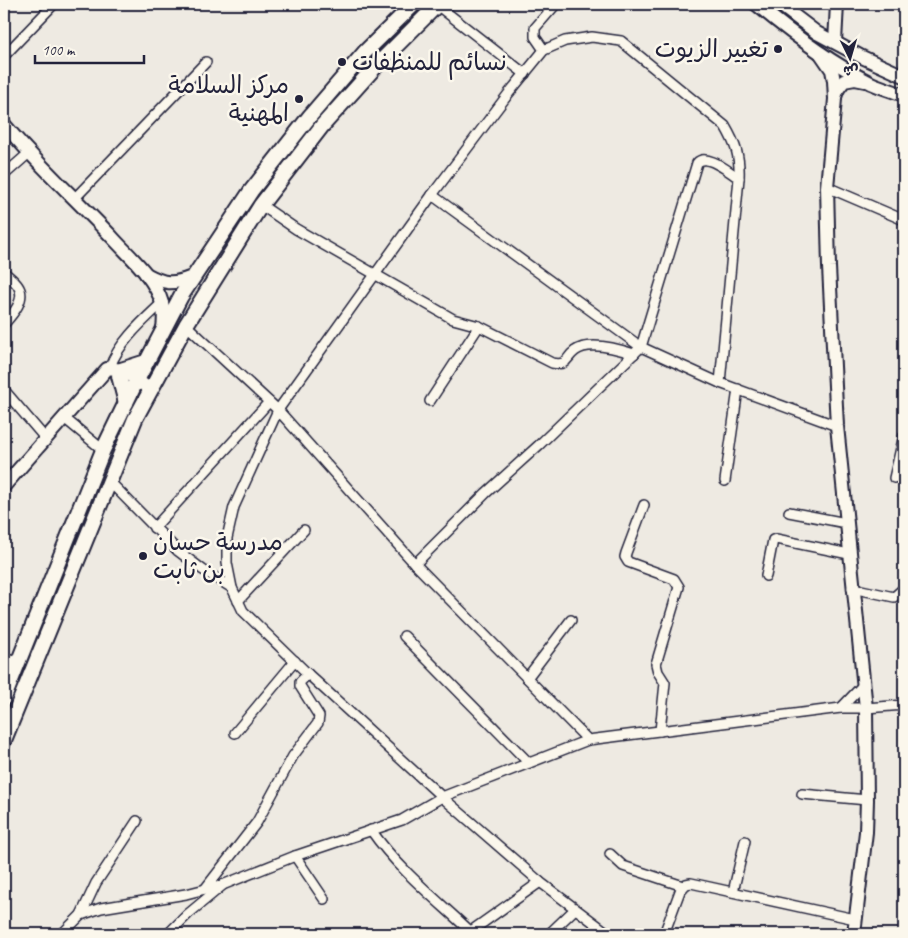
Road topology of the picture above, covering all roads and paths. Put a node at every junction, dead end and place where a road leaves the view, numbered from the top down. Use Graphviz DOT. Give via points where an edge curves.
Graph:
graph roads {
  1 [pos="54,4"];
  2 [pos="414,4"];
  3 [pos="438,4"];
  4 [pos="556,4"];
  5 [pos="756,4"];
  6 [pos="779,4"];
  7 [pos="837,4"];
  8 [pos="835,42"];
  9 [pos="544,50"];
  10 [pos="821,54"];
  11 [pos="4,56"];
  12 [pos="206,62"];
  13 [pos="525,74"];
  14 [pos="904,76"];
  15 [pos="872,83"];
  16 [pos="904,95"];
  17 [pos="835,99"];
  18 [pos="4,124"];
  19 [pos="28,153"];
  20 [pos="4,175"];
  21 [pos="739,178"];
  22 [pos="827,187"];
  23 [pos="432,195"];
  24 [pos="75,198"];
  25 [pos="261,205"];
  26 [pos="904,220"];
  27 [pos="4,272"];
  28 [pos="146,274"];
  29 [pos="376,275"];
  30 [pos="192,277"];
  31 [pos="162,303"];
  32 [pos="4,324"];
  33 [pos="186,325"];
  34 [pos="479,326"];
  35 [pos="163,329"];
  36 [pos="638,350"];
  37 [pos="146,362"];
  38 [pos="116,371"];
  39 [pos="720,382"];
  40 [pos="135,384"];
  41 [pos="738,389"];
  42 [pos="4,390"];
  43 [pos="149,392"];
  44 [pos="430,401"];
  45 [pos="269,402"];
  46 [pos="126,403"];
  47 [pos="278,410"];
  48 [pos="63,417"];
  49 [pos="837,426"];
  50 [pos="904,434"];
  51 [pos="46,438"];
  52 [pos="103,450"];
  53 [pos="894,478"];
  54 [pos="110,481"];
  55 [pos="725,481"];
  56 [pos="4,486"];
  57 [pos="644,506"];
  58 [pos="789,512"];
  59 [pos="846,523"];
  60 [pos="154,528"];
  61 [pos="304,530"];
  62 [pos="849,554"];
  63 [pos="415,564"];
  64 [pos="766,576"];
  65 [pos="232,588"];
  66 [pos="852,588"];
  67 [pos="904,588"];
  68 [pos="238,601"];
  69 [pos="571,620"];
  70 [pos="404,636"];
  71 [pos="4,655"];
  72 [pos="295,661"];
  73 [pos="16,666"];
  74 [pos="308,674"];
  75 [pos="527,678"];
  76 [pos="864,684"];
  77 [pos="4,698"];
  78 [pos="904,705"];
  79 [pos="841,708"];
  80 [pos="866,708"];
  81 [pos="660,731"];
  82 [pos="235,732"];
  83 [pos="4,740"];
  84 [pos="588,740"];
  85 [pos="529,763"];
  86 [pos="802,794"];
  87 [pos="442,797"];
  88 [pos="868,800"];
  89 [pos="137,821"];
  90 [pos="371,830"];
  91 [pos="745,842"];
  92 [pos="610,854"];
  93 [pos="295,856"];
  94 [pos="540,882"];
  95 [pos="226,884"];
  96 [pos="683,886"];
  97 [pos="205,889"];
  98 [pos="733,892"];
  99 [pos="324,899"];
  100 [pos="575,909"];
  101 [pos="81,915"];
  102 [pos="855,919"];
  103 [pos="468,933"];
  104 [pos="62,934"];
  105 [pos="168,934"];
  106 [pos="549,934"];
  107 [pos="609,934"];
  108 [pos="664,934"];
  109 [pos="854,934"];
  1 -- 11 [label="street"];
  2 -- 30 [label="main road" via="365,52 310,116 250,191"];
  3 -- 13 [label="street"];
  3 -- 25 [label="main road" via="322,126"];
  4 -- 9 [label="street" via="535,28 535,37"];
  5 -- 10 [label="street"];
  6 -- 8 [label="street"];
  7 -- 8 [label="street"];
  8 -- 14 [label="street"];
  9 -- 13 [label="street"];
  9 -- 21 [label="street" via="564,41 592,37 621,41 725,126 740,160"];
  10 -- 15 [label="street"];
  10 -- 17 [label="street" via="832,70"];
  12 -- 24 [label="street"];
  13 -- 23 [label="street"];
  15 -- 16 [label="street"];
  15 -- 17 [label="street" via="844,80"];
  17 -- 22 [label="street"];
  18 -- 19 [label="street"];
  19 -- 20 [label="street"];
  19 -- 24 [label="street"];
  21 -- 36 [label="street" via="710,160 704,158 697,163"];
  21 -- 39 [label="street"];
  22 -- 26 [label="street"];
  22 -- 49 [label="street"];
  23 -- 29 [label="street"];
  23 -- 36 [label="street"];
  24 -- 28 [label="street"];
  25 -- 29 [label="street"];
  25 -- 33 [label="main road"];
  27 -- 32 [label="street" via="18,286 21,294 19,303"];
  28 -- 30 [label="street" via="170,283"];
  28 -- 31 [label="street"];
  29 -- 34 [label="street" via="453,319"];
  29 -- 47 [label="street"];
  30 -- 35 [label="main road"];
  31 -- 35 [label="street"];
  31 -- 38 [label="street" via="114,357"];
  33 -- 43 [label="main road"];
  33 -- 45 [label="street"];
  34 -- 36 [label="street" via="552,363 566,362 574,351 584,347"];
  34 -- 44 [label="street"];
  35 -- 37 [label="main road"];
  36 -- 39 [label="street"];
  36 -- 63 [label="street"];
  37 -- 38 [label="main road"];
  37 -- 40 [label="main road"];
  38 -- 40 [label="street"];
  38 -- 46 [label="main road"];
  38 -- 48 [label="street" via="103,372"];
  39 -- 41 [label="street"];
  40 -- 43 [label="street"];
  40 -- 46 [label="main road"];
  41 -- 49 [label="street"];
  41 -- 55 [label="street"];
  42 -- 51 [label="street"];
  43 -- 54 [label="main road"];
  45 -- 47 [label="street"];
  45 -- 60 [label="street"];
  46 -- 52 [label="main road"];
  47 -- 63 [label="street"];
  47 -- 65 [label="street" via="234,507 227,538"];
  48 -- 51 [label="street"];
  48 -- 52 [label="street"];
  49 -- 59 [label="street"];
  50 -- 53 [label="street"];
  51 -- 56 [label="street"];
  52 -- 73 [label="main road"];
  54 -- 60 [label="street"];
  54 -- 83 [label="main road"];
  57 -- 81 [label="street" via="626,560 674,579 679,587 656,664 665,683"];
  58 -- 59 [label="street"];
  59 -- 62 [label="street"];
  60 -- 65 [label="street" via="178,551"];
  61 -- 68 [label="street"];
  62 -- 64 [label="street" via="772,540"];
  62 -- 66 [label="street"];
  63 -- 75 [label="street"];
  65 -- 68 [label="street"];
  66 -- 67 [label="street" via="894,597"];
  66 -- 76 [label="street"];
  68 -- 72 [label="street" via="243,612"];
  69 -- 75 [label="street"];
  70 -- 85 [label="street"];
  71 -- 73 [label="street"];
  72 -- 74 [label="street"];
  72 -- 82 [label="street"];
  73 -- 77 [label="main road"];
  74 -- 87 [label="street"];
  74 -- 97 [label="street" via="300,686 319,716 318,723 294,756 257,822"];
  75 -- 84 [label="street"];
  76 -- 79 [label="street"];
  76 -- 80 [label="street"];
  78 -- 80 [label="street"];
  79 -- 80 [label="street"];
  79 -- 81 [label="street"];
  80 -- 88 [label="street"];
  81 -- 84 [label="street"];
  84 -- 85 [label="street"];
  85 -- 87 [label="street"];
  86 -- 88 [label="street"];
  87 -- 90 [label="street" via="402,820"];
  87 -- 94 [label="street"];
  88 -- 102 [label="street"];
  89 -- 101 [label="street" via="96,883"];
  90 -- 93 [label="street"];
  90 -- 103 [label="street" via="383,848"];
  91 -- 98 [label="street"];
  92 -- 96 [label="street" via="623,866"];
  93 -- 95 [label="street"];
  93 -- 99 [label="street"];
  94 -- 100 [label="street"];
  94 -- 103 [label="street"];
  95 -- 97 [label="street"];
  95 -- 105 [label="street"];
  96 -- 98 [label="street" via="691,883"];
  96 -- 108 [label="street"];
  97 -- 101 [label="street" via="101,908"];
  98 -- 102 [label="street"];
  100 -- 106 [label="street"];
  100 -- 107 [label="street"];
  101 -- 104 [label="street"];
  102 -- 109 [label="street"];
}
